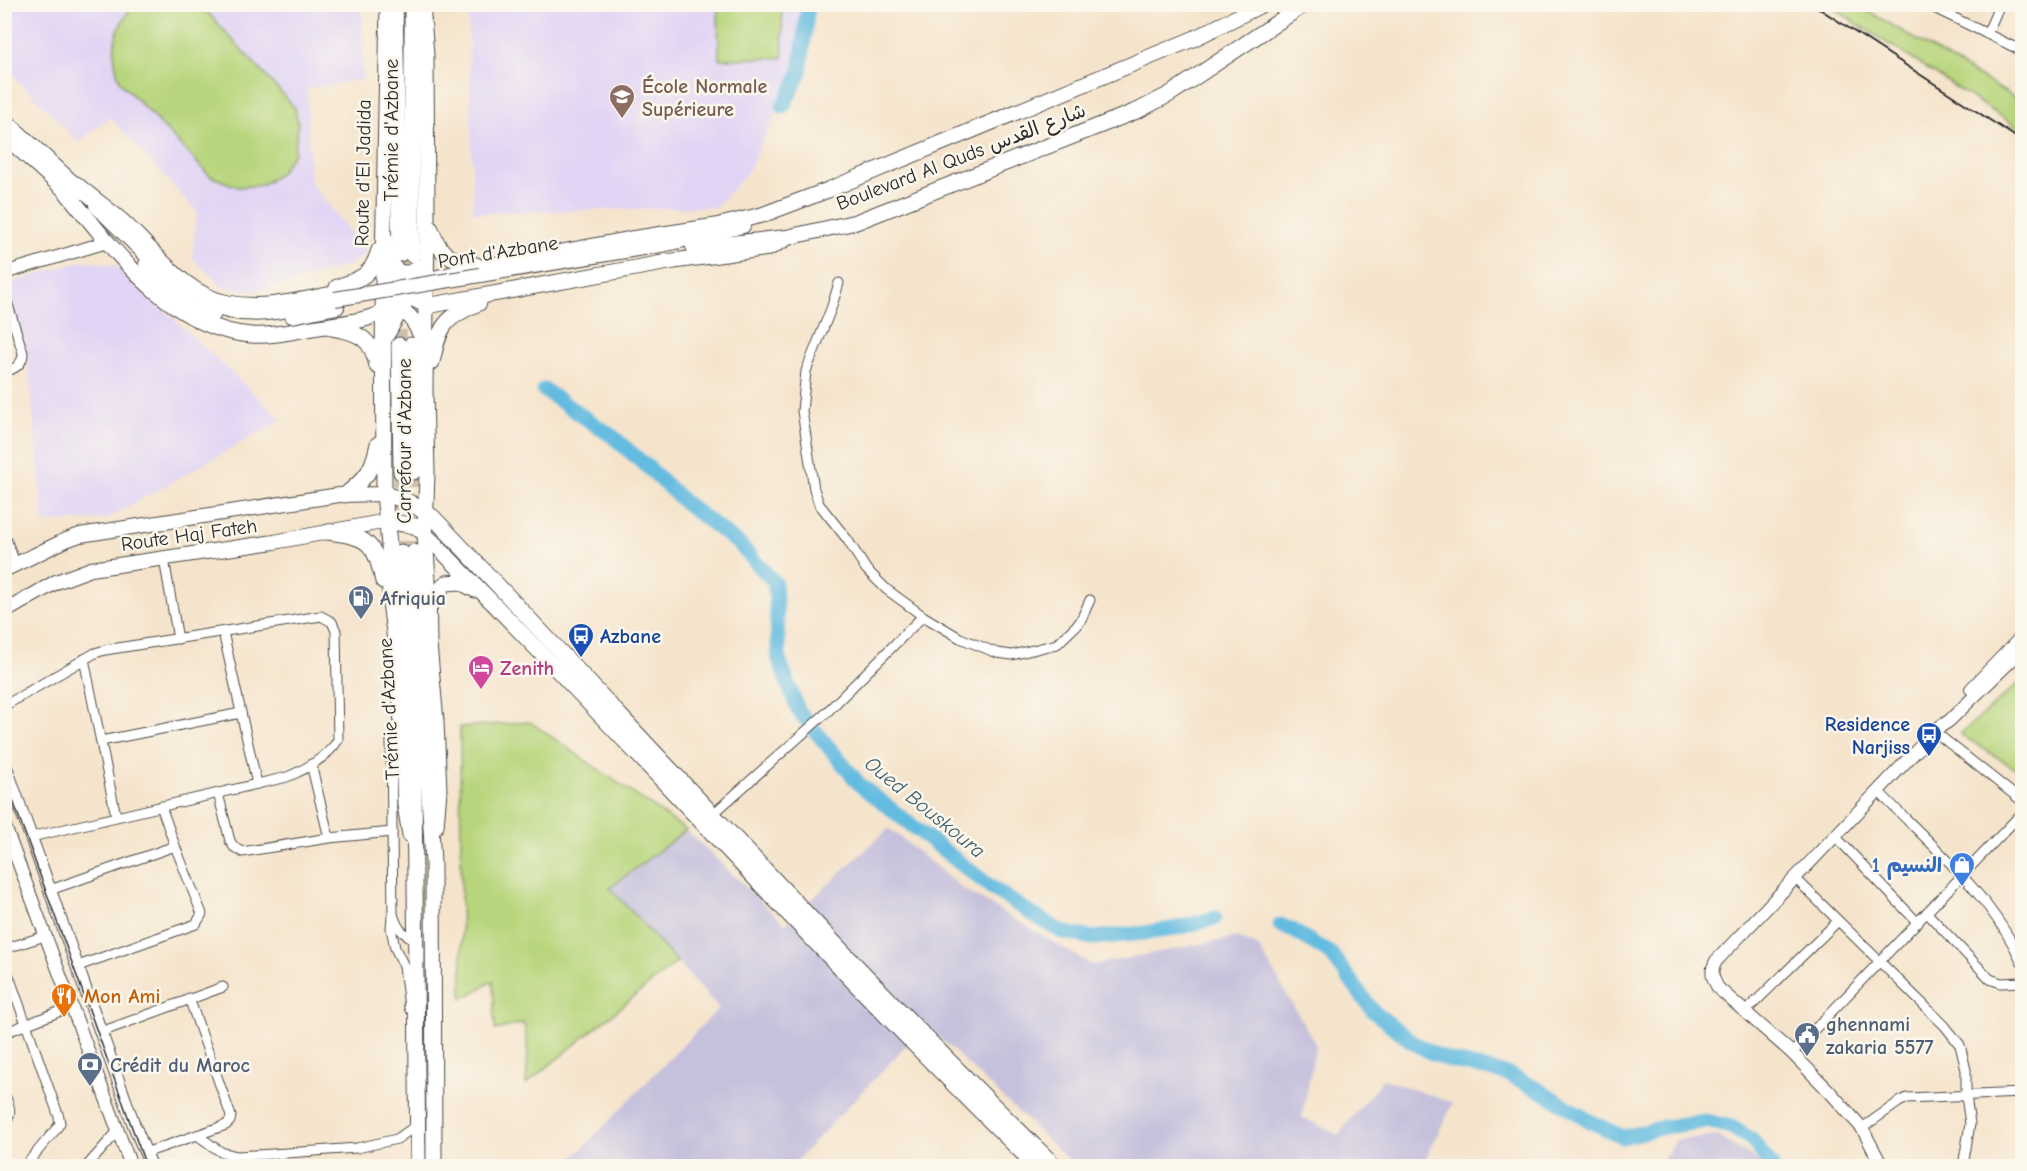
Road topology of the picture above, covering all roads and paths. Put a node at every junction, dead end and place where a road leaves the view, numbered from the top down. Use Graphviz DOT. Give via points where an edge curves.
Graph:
graph roads {
  1 [pos="388,4"];
  2 [pos="395,4"];
  3 [pos="412,4"];
  4 [pos="422,4"];
  5 [pos="1263,4"];
  6 [pos="1305,4"];
  7 [pos="1926,4"];
  8 [pos="2000,4"];
  9 [pos="1987,34"];
  10 [pos="2022,51"];
  11 [pos="4,118"];
  12 [pos="4,136"];
  13 [pos="72,189"];
  14 [pos="828,190"];
  15 [pos="427,219"];
  16 [pos="384,236"];
  17 [pos="789,237"];
  18 [pos="108,242"];
  19 [pos="667,247"];
  20 [pos="414,263"];
  21 [pos="4,273"];
  22 [pos="481,275"];
  23 [pos="839,283"];
  24 [pos="509,290"];
  25 [pos="4,292"];
  26 [pos="398,296"];
  27 [pos="301,299"];
  28 [pos="427,304"];
  29 [pos="383,313"];
  30 [pos="320,326"];
  31 [pos="418,327"];
  32 [pos="382,343"];
  33 [pos="412,345"];
  34 [pos="4,372"];
  35 [pos="425,391"];
  36 [pos="383,395"];
  37 [pos="384,415"];
  38 [pos="407,472"];
  39 [pos="427,487"];
  40 [pos="345,495"];
  41 [pos="400,502"];
  42 [pos="387,521"];
  43 [pos="423,524"];
  44 [pos="328,532"];
  45 [pos="4,534"];
  46 [pos="452,538"];
  47 [pos="401,549"];
  48 [pos="164,559"];
  49 [pos="10,568"];
  50 [pos="390,600"];
  51 [pos="1090,600"];
  52 [pos="492,602"];
  53 [pos="429,611"];
  54 [pos="4,612"];
  55 [pos="923,616"];
  56 [pos="223,632"];
  57 [pos="2022,636"];
  58 [pos="178,639"];
  59 [pos="2022,650"];
  60 [pos="84,659"];
  61 [pos="4,706"];
  62 [pos="241,713"];
  63 [pos="1936,730"];
  64 [pos="402,731"];
  65 [pos="101,741"];
  66 [pos="4,762"];
  67 [pos="311,764"];
  68 [pos="257,784"];
  69 [pos="1878,791"];
  70 [pos="218,793"];
  71 [pos="2022,801"];
  72 [pos="161,806"];
  73 [pos="2022,813"];
  74 [pos="712,815"];
  75 [pos="116,816"];
  76 [pos="4,824"];
  77 [pos="392,832"];
  78 [pos="31,837"];
  79 [pos="1836,837"];
  80 [pos="329,838"];
  81 [pos="175,846"];
  82 [pos="433,863"];
  83 [pos="414,865"];
  84 [pos="1962,876"];
  85 [pos="1796,879"];
  86 [pos="50,890"];
  87 [pos="1927,913"];
  88 [pos="393,914"];
  89 [pos="1838,921"];
  90 [pos="1918,923"];
  91 [pos="45,936"];
  92 [pos="2022,938"];
  93 [pos="415,939"];
  94 [pos="2015,945"];
  95 [pos="4,949"];
  96 [pos="4,962"];
  97 [pos="1879,962"];
  98 [pos="2022,963"];
  99 [pos="78,966"];
  100 [pos="2022,982"];
  101 [pos="223,987"];
  102 [pos="189,998"];
  103 [pos="71,1007"];
  104 [pos="1745,1012"];
  105 [pos="416,1015"];
  106 [pos="26,1025"];
  107 [pos="101,1032"];
  108 [pos="4,1033"];
  109 [pos="1792,1053"];
  110 [pos="4,1093"];
  111 [pos="2022,1093"];
  112 [pos="1966,1096"];
  113 [pos="4,1124"];
  114 [pos="417,1125"];
  115 [pos="1862,1128"];
  116 [pos="117,1132"];
  117 [pos="197,1135"];
  118 [pos="145,1153"];
  119 [pos="25,1167"];
  120 [pos="87,1167"];
  121 [pos="131,1167"];
  122 [pos="151,1167"];
  123 [pos="418,1167"];
  124 [pos="434,1167"];
  125 [pos="1036,1167"];
  126 [pos="1055,1167"];
  127 [pos="1882,1167"];
  128 [pos="1963,1167"];
  1 -- 16 [label="main road, Route d'El Jadida"];
  2 -- 20 [label="main road, Trémie d'Azbane"];
  3 -- 20 [label="main road, Trémie d'Azbane"];
  4 -- 15 [label="main road"];
  5 -- 14 [label="main road, Boulevard Al Quds شارع القدس" via="1193,39"];
  6 -- 17 [label="main road, Boulevard Al Quds شارع القدس" via="1170,94 1139,110 856,222"];
  7 -- 9 [label="street"];
  8 -- 9 [label="street"];
  9 -- 10 [label="street"];
  11 -- 13 [label="main road"];
  12 -- 13 [label="main road"];
  13 -- 18 [label="main road"];
  13 -- 22 [label="main road, Pont d'Azbane, bridge" via="171,279 196,298 225,310 252,314 336,303"];
  13 -- 27 [label="main road" via="122,222 184,280 208,296 226,303 265,306"];
  14 -- 19 [label="main road" via="760,221"];
  14 -- 22 [label="main road, Boulevard Al Quds شارع القدس" via="762,215"];
  15 -- 20 [label="main road"];
  15 -- 22 [label="main road" via="444,254"];
  16 -- 20 [label="main road"];
  16 -- 26 [label="main road, Route d'El Jadida"];
  16 -- 27 [label="main road" via="371,270 361,278"];
  17 -- 19 [label="main road"];
  17 -- 24 [label="main road, Boulevard Al Quds شارع القدس" via="769,248 713,254"];
  18 -- 21 [label="street"];
  18 -- 30 [label="main road" via="169,302 215,328 254,335"];
  19 -- 22 [label="main road, Pont d'Azbane"];
  20 -- 22 [label="main road, Boulevard Al Quds شارع القدس"];
  20 -- 26 [label="main road"];
  20 -- 26 [label="main road" via="397,279"];
  20 -- 28 [label="main road"];
  23 -- 55 [label="street" via="806,371 802,393 814,489 819,504 866,569"];
  24 -- 28 [label="main road, Boulevard Al Quds شارع القدس"];
  24 -- 35 [label="main road" via="457,312 446,322 436,344"];
  25 -- 34 [label="street" via="23,353 20,363"];
  26 -- 27 [label="main road" via="372,287"];
  26 -- 28 [label="main road"];
  26 -- 29 [label="main road, Route d'El Jadida"];
  26 -- 31 [label="main road"];
  26 -- 32 [label="main road"];
  28 -- 33 [label="main road"];
  29 -- 30 [label="main road"];
  29 -- 32 [label="main road, Route d'El Jadida"];
  30 -- 36 [label="main road" via="356,333 366,340 376,360"];
  31 -- 32 [label="main road" via="409,322 398,324"];
  31 -- 33 [label="main road"];
  32 -- 36 [label="main road, Carrefour d'Azbane"];
  33 -- 35 [label="main road, Carrefour d'Azbane"];
  33 -- 38 [label="main road"];
  35 -- 39 [label="main road, Carrefour d'Azbane"];
  36 -- 37 [label="main road, Carrefour d'Azbane"];
  37 -- 40 [label="main road" via="372,468"];
  37 -- 41 [label="main road, Carrefour d'Azbane" via="384,463"];
  39 -- 41 [label="main road"];
  39 -- 43 [label="main road, Carrefour d'Azbane"];
  39 -- 46 [label="main road"];
  40 -- 41 [label="main road, Route Haj Fateh"];
  40 -- 49 [label="main road, Route Haj Fateh" via="80,535"];
  41 -- 42 [label="main road, Carrefour d'Azbane"];
  41 -- 42 [label="main road"];
  41 -- 43 [label="main road"];
  42 -- 43 [label="main road, Carrefour d'Azbane"];
  42 -- 44 [label="main road, Route Haj Fateh"];
  42 -- 47 [label="main road"];
  43 -- 46 [label="main road"];
  43 -- 47 [label="main road" via="400,531"];
  43 -- 52 [label="main road"];
  43 -- 53 [label="main road"];
  44 -- 48 [label="main road, Route Haj Fateh"];
  44 -- 50 [label="main road" via="364,540 372,548"];
  45 -- 49 [label="street"];
  46 -- 74 [label="main road"];
  47 -- 50 [label="main road"];
  47 -- 82 [label="main road, Trémie d'Azbane" via="423,688"];
  47 -- 83 [label="main road, Trémie d'Azbane" via="413,694"];
  48 -- 54 [label="main road, Route Haj Fateh" via="71,575"];
  48 -- 58 [label="street"];
  50 -- 64 [label="main road"];
  51 -- 55 [label="street" via="1080,622 1057,644 1012,655 984,649"];
  52 -- 53 [label="main road" via="467,585 452,581 440,588"];
  52 -- 125 [label="main road" via="812,939"];
  53 -- 82 [label="main road" via="439,790"];
  55 -- 74 [label="street" via="825,714"];
  56 -- 58 [label="street"];
  56 -- 62 [label="street"];
  56 -- 67 [label="street" via="321,616 332,622 336,631 338,740"];
  57 -- 63 [label="street"];
  58 -- 60 [label="street" via="105,650"];
  59 -- 63 [label="street"];
  60 -- 61 [label="street"];
  60 -- 65 [label="street"];
  62 -- 65 [label="street"];
  62 -- 68 [label="street"];
  63 -- 69 [label="street"];
  63 -- 71 [label="street"];
  64 -- 77 [label="street" via="391,740"];
  64 -- 83 [label="main road" via="405,805"];
  65 -- 75 [label="street"];
  66 -- 78 [label="street"];
  67 -- 68 [label="street" via="286,777"];
  67 -- 80 [label="street"];
  68 -- 70 [label="street"];
  69 -- 79 [label="street"];
  69 -- 84 [label="street"];
  70 -- 72 [label="street"];
  70 -- 80 [label="street" via="230,841 239,851"];
  72 -- 75 [label="street"];
  72 -- 81 [label="street"];
  73 -- 84 [label="street"];
  74 -- 126 [label="main road" via="958,1072"];
  75 -- 78 [label="street"];
  76 -- 91 [label="street"];
  77 -- 80 [label="street"];
  77 -- 88 [label="street"];
  78 -- 86 [label="street"];
  79 -- 85 [label="street"];
  79 -- 90 [label="street"];
  81 -- 86 [label="street"];
  81 -- 99 [label="street" via="201,919"];
  82 -- 124 [label="main road"];
  83 -- 93 [label="main road"];
  84 -- 87 [label="street"];
  84 -- 94 [label="street"];
  85 -- 89 [label="street"];
  85 -- 104 [label="street" via="1712,969 1718,988"];
  86 -- 99 [label="street"];
  87 -- 90 [label="street"];
  87 -- 100 [label="street" via="1990,979"];
  88 -- 93 [label="street" via="397,927"];
  88 -- 105 [label="street" via="395,948 404,966 409,1008"];
  89 -- 97 [label="street"];
  89 -- 104 [label="street"];
  90 -- 97 [label="street"];
  91 -- 95 [label="street"];
  91 -- 103 [label="street"];
  92 -- 94 [label="street"];
  93 -- 105 [label="main road"];
  94 -- 98 [label="street"];
  96 -- 106 [label="street"];
  97 -- 109 [label="street"];
  97 -- 112 [label="street" via="1960,1045 1966,1070"];
  99 -- 107 [label="street"];
  101 -- 102 [label="street"];
  102 -- 107 [label="street"];
  102 -- 117 [label="street" via="231,1116 226,1125"];
  103 -- 106 [label="street"];
  103 -- 116 [label="street"];
  104 -- 109 [label="street"];
  105 -- 114 [label="main road"];
  106 -- 108 [label="street"];
  106 -- 119 [label="street" via="60,1123"];
  107 -- 118 [label="street"];
  109 -- 115 [label="street"];
  110 -- 113 [label="street" via="11,1110"];
  111 -- 112 [label="street"];
  112 -- 115 [label="street" via="1907,1098"];
  112 -- 128 [label="street" via="1970,1124"];
  114 -- 117 [label="street" via="397,1139 357,1148 237,1156 221,1152"];
  114 -- 123 [label="main road"];
  115 -- 127 [label="street"];
  116 -- 120 [label="street"];
  116 -- 121 [label="street"];
  117 -- 118 [label="street"];
  118 -- 122 [label="street"];
}
